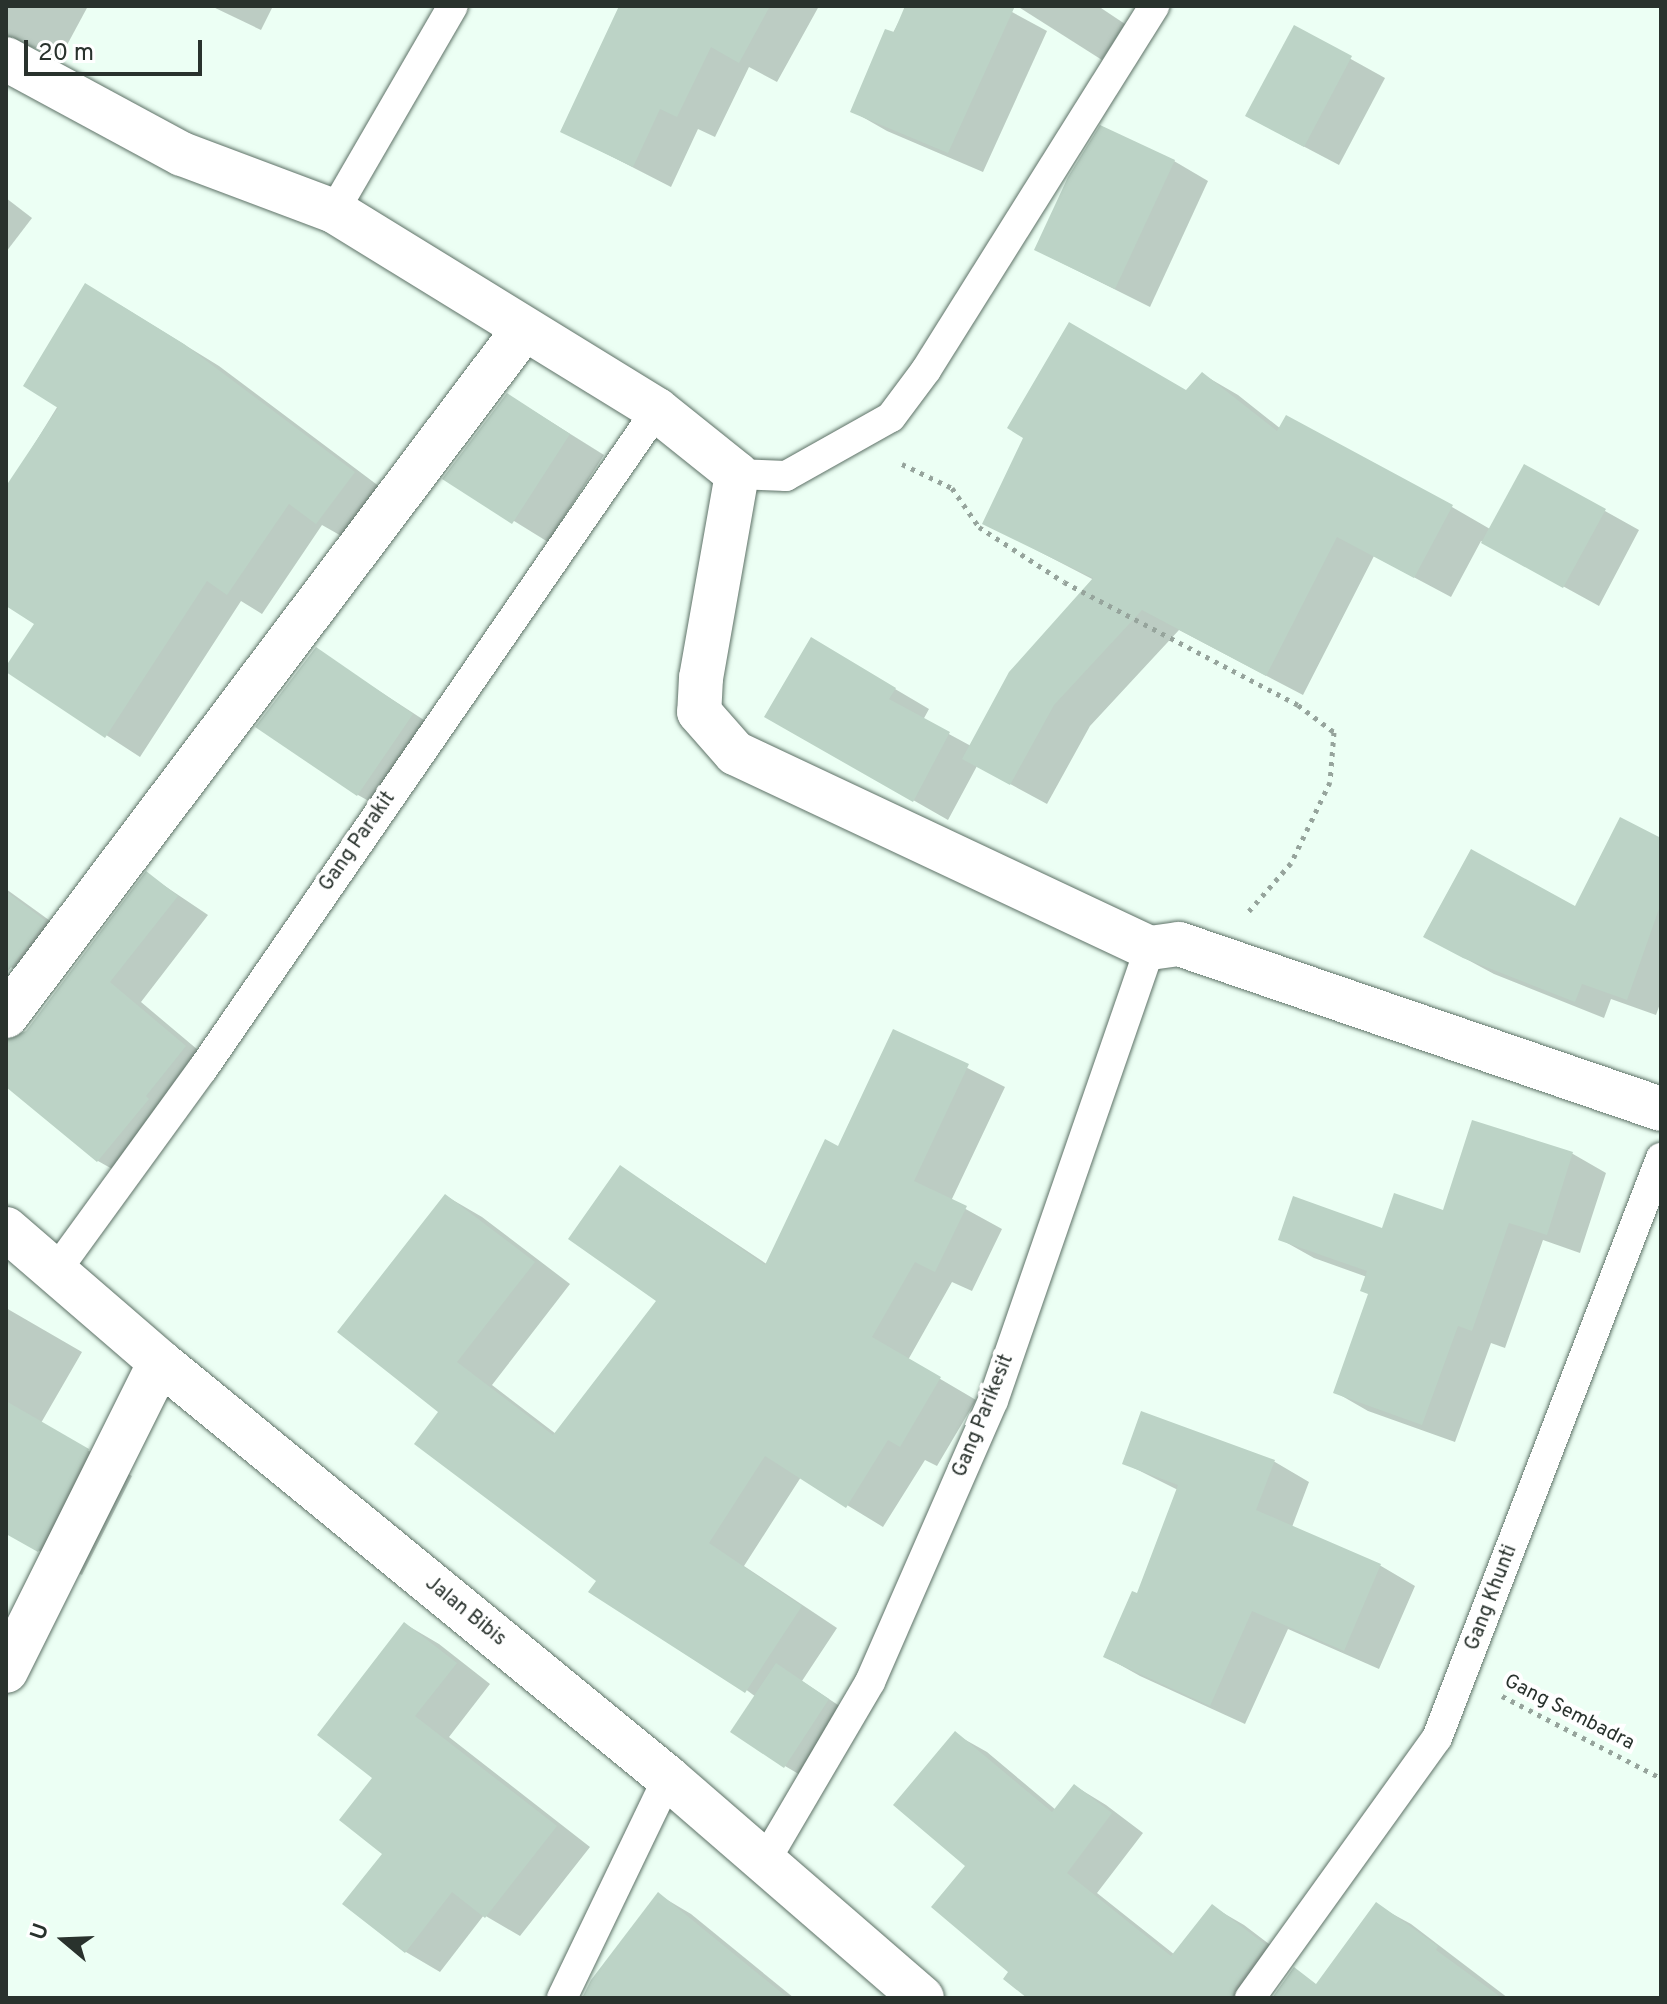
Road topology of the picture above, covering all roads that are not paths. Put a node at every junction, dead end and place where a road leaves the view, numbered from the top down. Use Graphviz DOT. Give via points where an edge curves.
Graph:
graph roads {
  1 [pos="453,6"];
  2 [pos="1154,6"];
  3 [pos="6,59"];
  4 [pos="334,211"];
  5 [pos="524,329"];
  6 [pos="657,410"];
  7 [pos="737,474"];
  8 [pos="1165,946"];
  9 [pos="6,1016"];
  10 [pos="1661,1109"];
  11 [pos="1661,1158"];
  12 [pos="6,1229"];
  13 [pos="55,1272"];
  14 [pos="160,1362"];
  15 [pos="6,1671"];
  16 [pos="668,1778"];
  17 [pos="765,1861"];
  18 [pos="562,1998"];
  19 [pos="922,1998"];
  20 [pos="1250,1998"];
  1 -- 4 [label="lane"];
  2 -- 7 [label="lane" via="926,370 891,417 786,476"];
  3 -- 4 [label="street" via="182,154"];
  4 -- 5 [label="street"];
  5 -- 6 [label="street"];
  5 -- 9 [label="street"];
  6 -- 7 [label="street"];
  6 -- 13 [label="lane, Gang Parakit" via="202,1070"];
  7 -- 8 [label="street" via="699,712 735,753"];
  8 -- 10 [label="street"];
  8 -- 17 [label="lane, Gang Parikesit" via="993,1401 870,1682"];
  11 -- 20 [label="lane, Gang Khunti" via="1437,1738"];
  12 -- 13 [label="street, Jalan Bibis"];
  13 -- 14 [label="street, Jalan Bibis"];
  14 -- 15 [label="street"];
  14 -- 16 [label="street, Jalan Bibis"];
  16 -- 17 [label="street, Jalan Bibis"];
  16 -- 18 [label="lane"];
  17 -- 19 [label="street, Jalan Bibis"];
}
